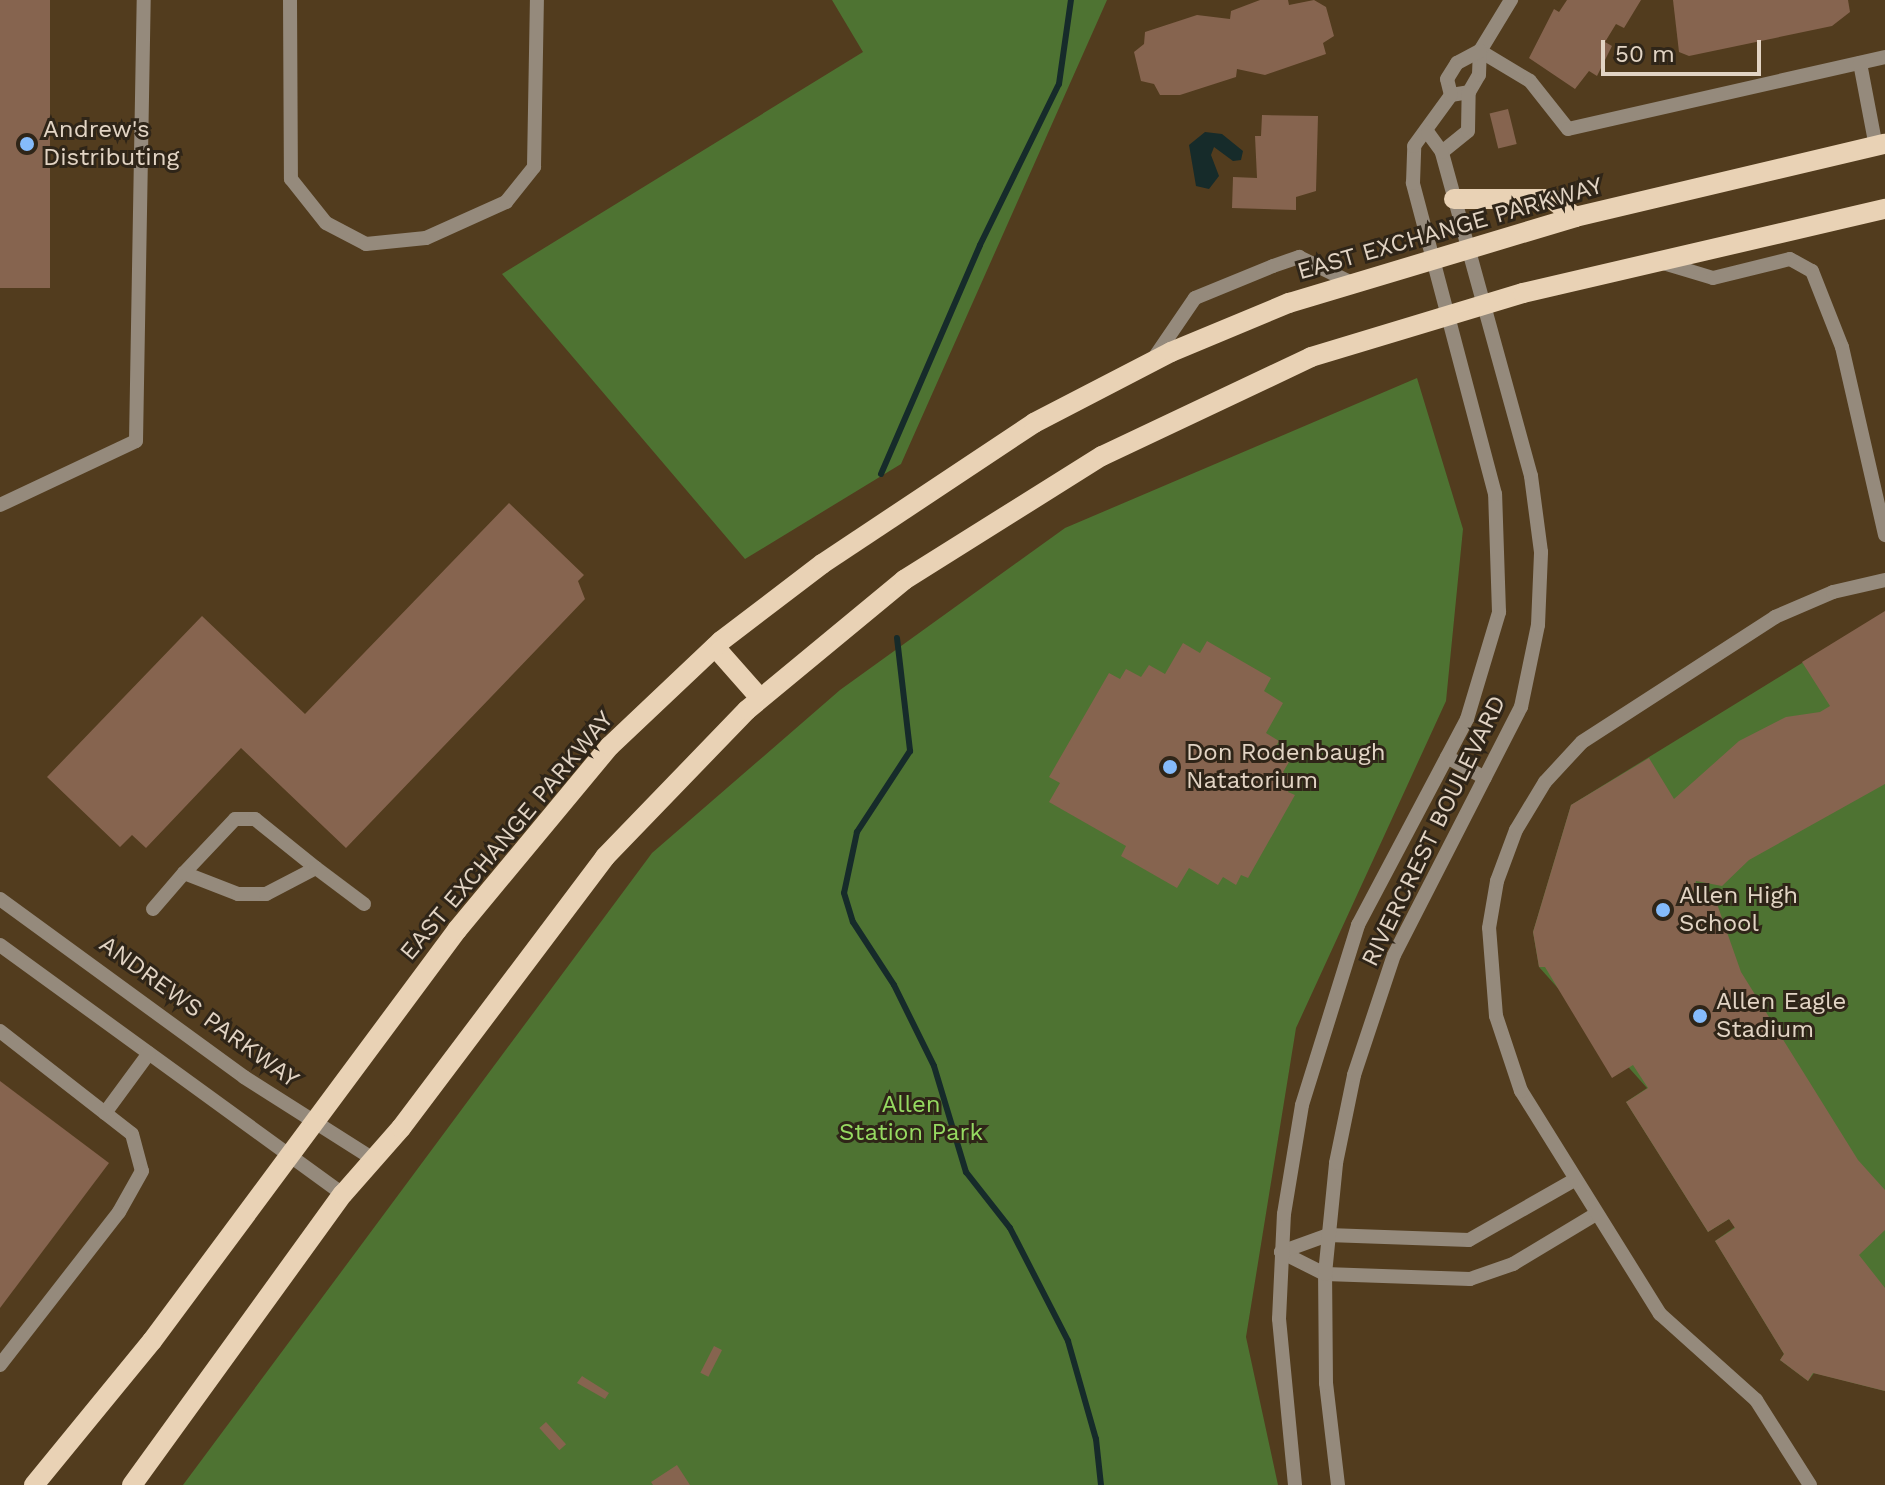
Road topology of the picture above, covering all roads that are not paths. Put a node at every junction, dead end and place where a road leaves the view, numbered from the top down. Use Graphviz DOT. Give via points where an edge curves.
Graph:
graph roads {
  1 [pos="144,0"];
  2 [pos="290,0"];
  3 [pos="537,0"];
  4 [pos="1511,0"];
  5 [pos="1480,51"];
  6 [pos="1885,57"];
  7 [pos="1860,63"];
  8 [pos="1469,92"];
  9 [pos="1451,95"];
  10 [pos="1428,133"];
  11 [pos="1880,146"];
  12 [pos="1442,152"];
  13 [pos="1454,199"];
  14 [pos="1885,209"];
  15 [pos="1575,217"];
  16 [pos="1467,248"];
  17 [pos="1430,257"];
  18 [pos="1660,262"];
  19 [pos="1348,281"];
  20 [pos="1483,304"];
  21 [pos="1445,315"];
  22 [pos="1151,362"];
  23 [pos="0,505"];
  24 [pos="1885,535"];
  25 [pos="1885,580"];
  26 [pos="715,647"];
  27 [pos="760,698"];
  28 [pos="1447,757"];
  29 [pos="1485,778"];
  30 [pos="316,868"];
  31 [pos="184,873"];
  32 [pos="0,899"];
  33 [pos="364,904"];
  34 [pos="153,909"];
  35 [pos="0,945"];
  36 [pos="0,1031"];
  37 [pos="149,1053"];
  38 [pos="105,1113"];
  39 [pos="315,1121"];
  40 [pos="289,1157"];
  41 [pos="373,1159"];
  42 [pos="1574,1180"];
  43 [pos="343,1194"];
  44 [pos="1596,1214"];
  45 [pos="1328,1235"];
  46 [pos="1281,1252"];
  47 [pos="1325,1274"];
  48 [pos="0,1365"];
  49 [pos="1803,1483"];
  50 [pos="34,1485"];
  51 [pos="132,1485"];
  52 [pos="1295,1485"];
  53 [pos="1338,1485"];
  1 -- 23 [label="street" via="136,441"];
  2 -- 3 [label="street" via="291,179 326,223 366,244 426,238 506,202 534,167"];
  4 -- 5 [label="street"];
  5 -- 7 [label="street" via="1530,81 1568,129"];
  5 -- 8 [label="street" via="1479,75"];
  5 -- 9 [label="street" via="1457,63 1447,79"];
  6 -- 7 [label="street"];
  7 -- 11 [label="street"];
  8 -- 9 [label="street"];
  8 -- 12 [label="street" via="1468,131"];
  9 -- 10 [label="street"];
  10 -- 12 [label="street, RIVERCREST BOULEVARD"];
  10 -- 17 [label="street, RIVERCREST BOULEVARD" via="1414,146 1413,183"];
  11 -- 15 [label="main road, EAST EXCHANGE PARKWAY"];
  12 -- 13 [label="street, RIVERCREST BOULEVARD"];
  13 -- 15 [label="main road" via="1552,199"];
  13 -- 16 [label="street, RIVERCREST BOULEVARD"];
  14 -- 18 [label="main road"];
  15 -- 16 [label="main road, EAST EXCHANGE PARKWAY"];
  16 -- 17 [label="main road, EAST EXCHANGE PARKWAY"];
  16 -- 20 [label="street, RIVERCREST BOULEVARD"];
  17 -- 19 [label="main road, EAST EXCHANGE PARKWAY"];
  17 -- 21 [label="street, RIVERCREST BOULEVARD"];
  18 -- 20 [label="main road"];
  18 -- 24 [label="street" via="1713,278 1799,261 1819,281 1832,333 1842,347"];
  19 -- 22 [label="main road, EAST EXCHANGE PARKWAY"];
  19 -- 22 [label="street" via="1299,257 1195,298"];
  20 -- 21 [label="main road"];
  20 -- 29 [label="street, RIVERCREST BOULEVARD" via="1531,476 1541,561 1530,679"];
  21 -- 27 [label="main road" via="1268,374 1068,475 904,580"];
  21 -- 28 [label="street, RIVERCREST BOULEVARD" via="1495,494 1502,556 1490,657"];
  22 -- 26 [label="main road, EAST EXCHANGE PARKWAY" via="1034,423 919,494"];
  25 -- 42 [label="street" via="1790,610 1617,716 1562,762 1516,830 1491,910 1491,984 1515,1078"];
  26 -- 27 [label="main road"];
  26 -- 39 [label="main road, EAST EXCHANGE PARKWAY" via="610,746 457,930"];
  27 -- 41 [label="main road" via="605,857"];
  28 -- 29 [label="street"];
  28 -- 46 [label="street, RIVERCREST BOULEVARD" via="1376,885 1336,980 1297,1124"];
  29 -- 45 [label="street, RIVERCREST BOULEVARD" via="1420,900 1373,1011 1341,1135"];
  30 -- 31 [label="street" via="266,894 238,894"];
  30 -- 31 [label="street" via="255,819 235,819"];
  30 -- 33 [label="street"];
  31 -- 34 [label="street"];
  32 -- 39 [label="street, ANDREWS PARKWAY" via="244,1077"];
  35 -- 37 [label="street"];
  36 -- 38 [label="street"];
  37 -- 38 [label="street"];
  37 -- 40 [label="street"];
  38 -- 48 [label="street" via="132,1134 142,1171 119,1212"];
  39 -- 40 [label="main road, EAST EXCHANGE PARKWAY"];
  39 -- 41 [label="street, ANDREWS PARKWAY"];
  40 -- 43 [label="street"];
  40 -- 50 [label="main road, EAST EXCHANGE PARKWAY" via="152,1341"];
  41 -- 43 [label="main road"];
  42 -- 44 [label="street"];
  42 -- 45 [label="street" via="1469,1240"];
  43 -- 51 [label="main road"];
  44 -- 47 [label="street" via="1513,1264 1470,1279"];
  44 -- 49 [label="street" via="1660,1314 1756,1400"];
  45 -- 46 [label="street"];
  45 -- 47 [label="street, RIVERCREST BOULEVARD"];
  46 -- 47 [label="street"];
  46 -- 52 [label="street, RIVERCREST BOULEVARD" via="1281,1373"];
  47 -- 53 [label="street, RIVERCREST BOULEVARD" via="1326,1383"];
}
